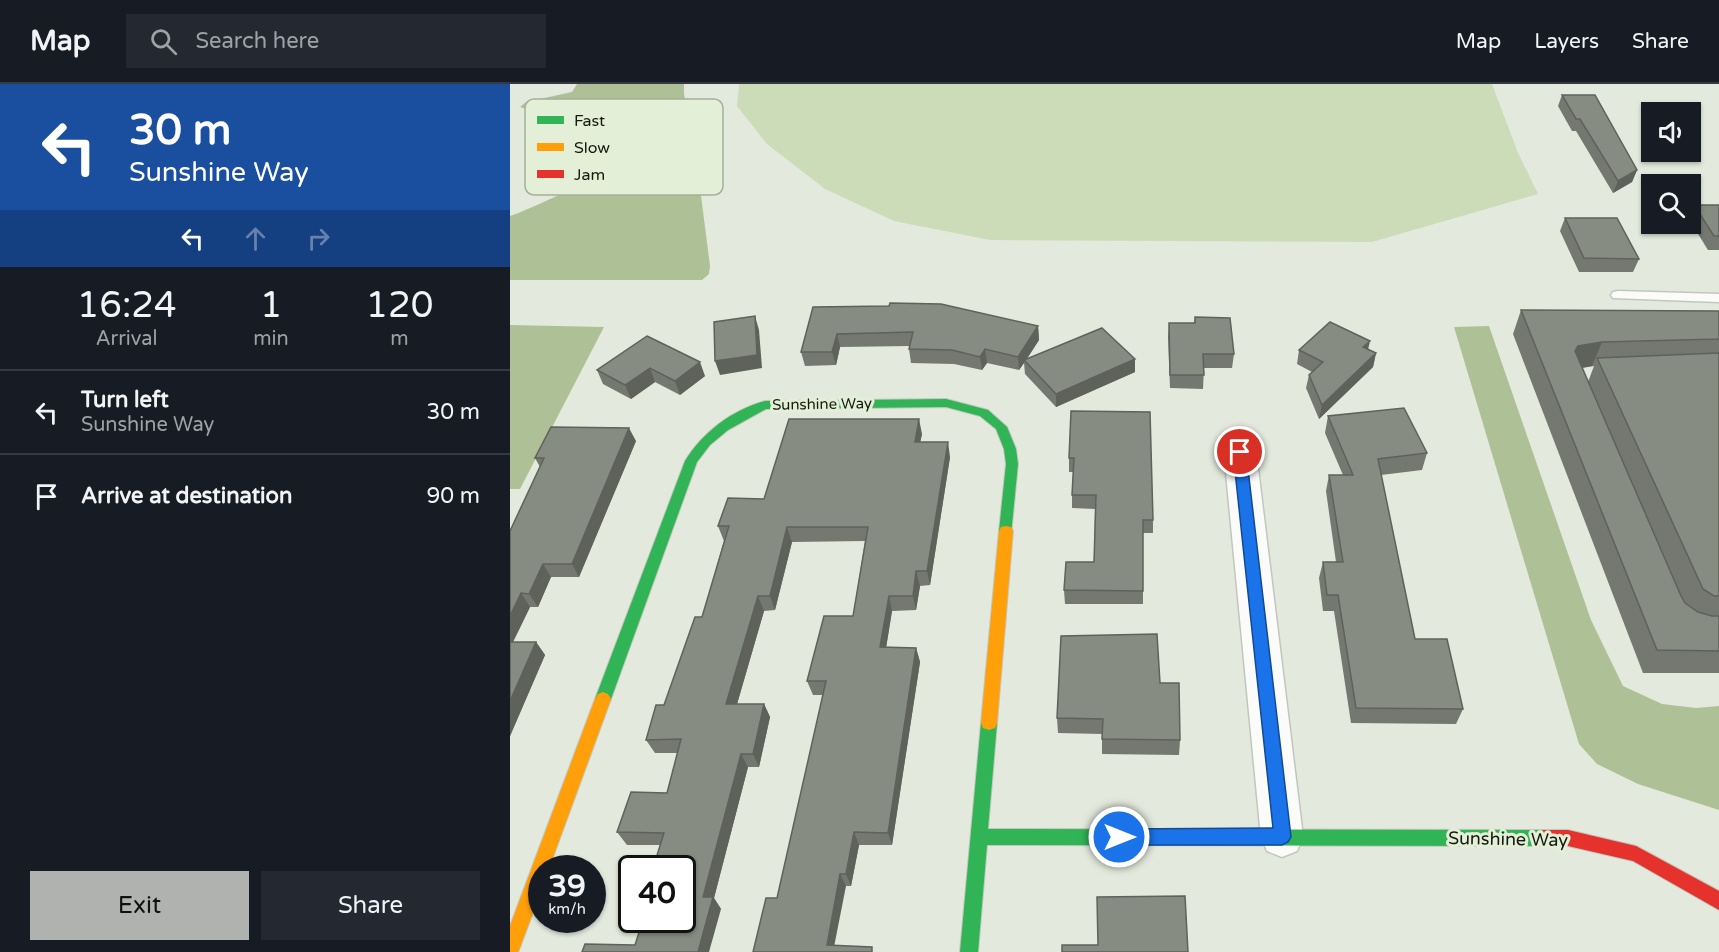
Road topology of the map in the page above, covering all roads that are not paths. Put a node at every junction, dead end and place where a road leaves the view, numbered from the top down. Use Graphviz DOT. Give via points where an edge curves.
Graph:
graph roads {
  1 [pos="1617,295"];
  2 [pos="1719,298"];
  3 [pos="1240,452"];
  4 [pos="979,837"];
  5 [pos="1282,837"];
  6 [pos="1719,902"];
  7 [pos="510,950"];
  8 [pos="969,952"];
  1 -- 2 [label="lane"];
  3 -- 5 [label="street"];
  4 -- 5 [label="street, Sunshine Way"];
  4 -- 7 [label="street, Sunshine Way" via="1011,442 989,414 967,405 765,405 716,430 691,461"];
  4 -- 8 [label="street, Sunshine Way"];
  5 -- 6 [label="street, Sunshine Way" via="1568,838 1636,854"];
}
